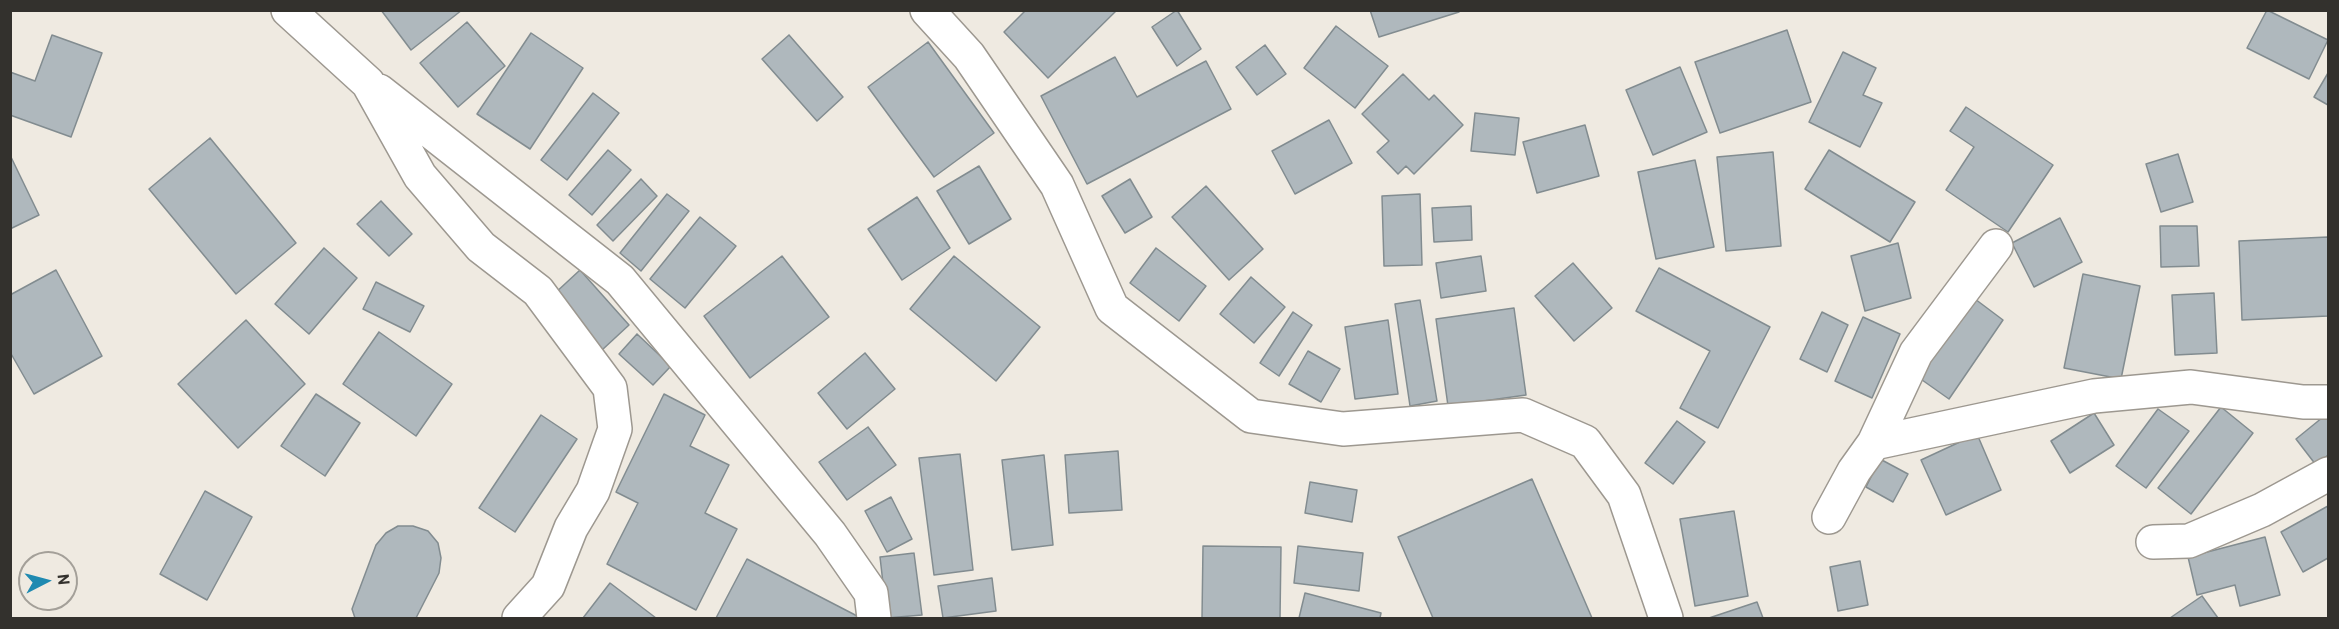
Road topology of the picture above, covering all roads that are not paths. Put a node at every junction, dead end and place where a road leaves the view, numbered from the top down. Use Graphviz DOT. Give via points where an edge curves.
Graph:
graph roads {
  1 [pos="288,10"];
  2 [pos="927,10"];
  3 [pos="368,83"];
  4 [pos="1996,246"];
  5 [pos="2328,402"];
  6 [pos="1874,443"];
  7 [pos="2328,474"];
  8 [pos="1829,517"];
  9 [pos="2153,542"];
  10 [pos="519,618"];
  11 [pos="874,618"];
  12 [pos="1666,618"];
  1 -- 3 [label="street"];
  2 -- 12 [label="street" via="969,56 1057,185 1112,308 1251,416 1342,429 1523,415 1585,442 1624,495"];
  3 -- 10 [label="street" via="420,176 481,247 538,291 610,388 615,429 593,491 571,528 548,586"];
  3 -- 11 [label="street" via="620,280 830,534 871,592"];
  4 -- 6 [label="street" via="1916,353"];
  5 -- 6 [label="street" via="2191,387 2094,396"];
  6 -- 8 [label="street"];
  7 -- 9 [label="street" via="2262,510 2189,541"];
}
